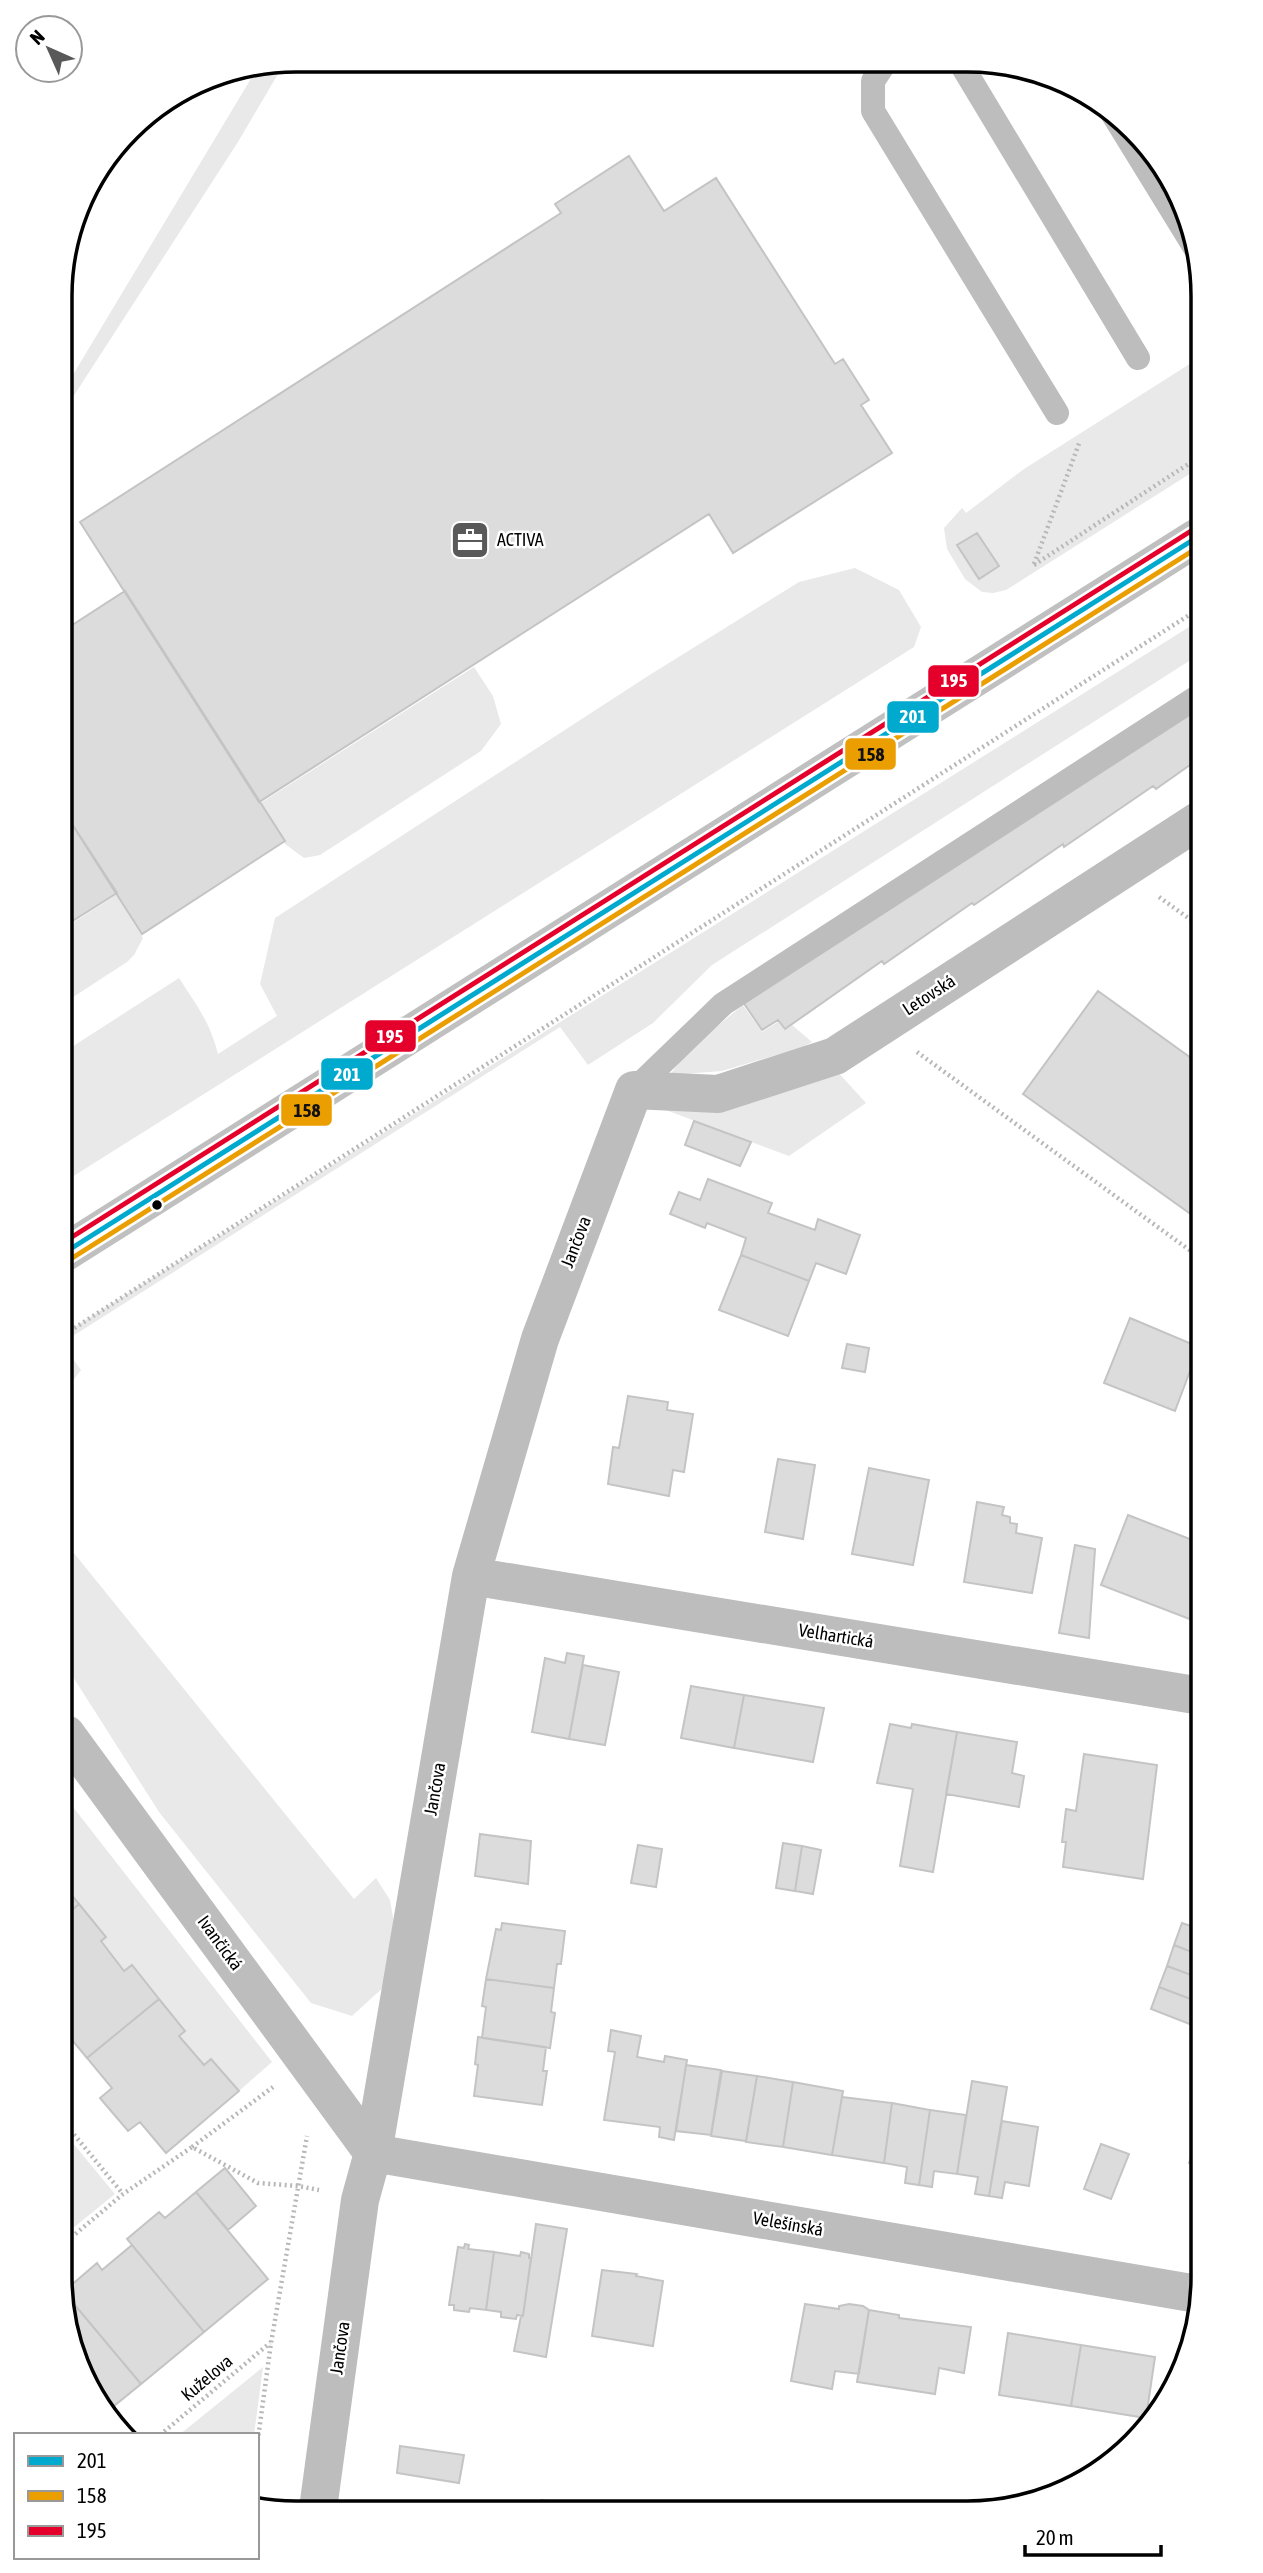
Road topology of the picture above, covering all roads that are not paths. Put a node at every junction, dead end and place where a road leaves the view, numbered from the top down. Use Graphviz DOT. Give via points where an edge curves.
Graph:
graph roads {
  1 [pos="879,72"];
  2 [pos="966,72"];
  3 [pos="1130,142"];
  4 [pos="1177,218"];
  5 [pos="1139,358"];
  6 [pos="1057,413"];
  7 [pos="1191,541"];
  8 [pos="1191,701"];
  9 [pos="1191,826"];
  10 [pos="634,1090"];
  11 [pos="72,1248"];
  12 [pos="471,1576"];
  13 [pos="1191,1694"];
  14 [pos="72,1742"];
  15 [pos="373,2153"];
  16 [pos="1191,2293"];
  17 [pos="319,2501"];
  1 -- 6 [label="lane" via="873,81 873,111"];
  2 -- 5 [label="lane"];
  3 -- 4 [label="lane"];
  7 -- 11 [label="street"];
  8 -- 10 [label="lane" via="723,1004"];
  9 -- 10 [label="street, Letovská" via="835,1056 718,1094"];
  10 -- 12 [label="street, Jančova" via="540,1339"];
  12 -- 13 [label="street, Velhartická"];
  12 -- 15 [label="street, Jančova"];
  14 -- 15 [label="street, Ivančická"];
  15 -- 16 [label="street, Velešínská"];
  15 -- 17 [label="street, Jančova" via="360,2200"];
}
